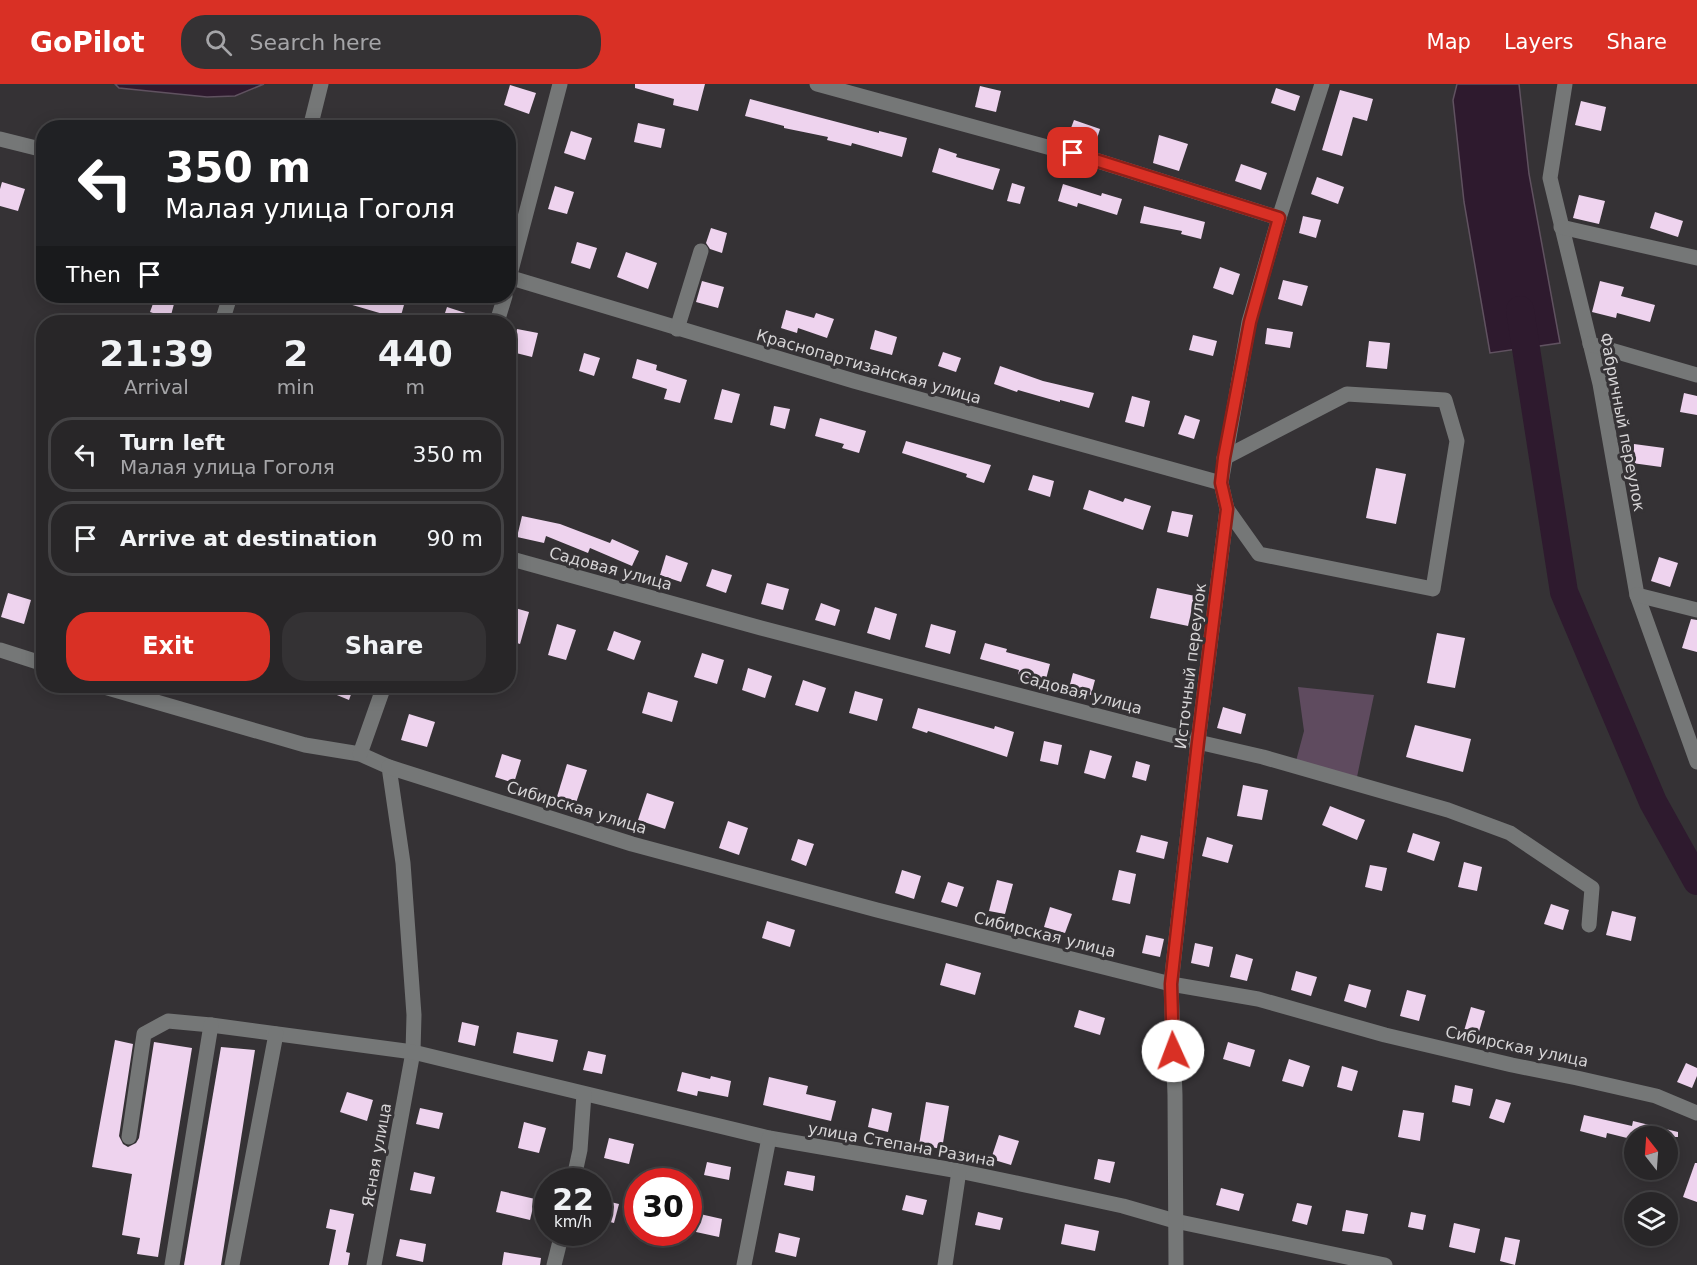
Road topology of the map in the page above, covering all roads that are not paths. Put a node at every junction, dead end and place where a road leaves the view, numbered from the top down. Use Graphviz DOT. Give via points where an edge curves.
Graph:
graph roads {
  1 [pos="321,84"];
  2 [pos="560,84"];
  3 [pos="817,84"];
  4 [pos="1322,84"];
  5 [pos="1565,84"];
  6 [pos="312,120"];
  7 [pos="0,139"];
  8 [pos="36,148"];
  9 [pos="1279,218"];
  10 [pos="1561,227"];
  11 [pos="701,251"];
  12 [pos="516,252"];
  13 [pos="1697,258"];
  14 [pos="516,281"];
  15 [pos="677,329"];
  16 [pos="1590,344"];
  17 [pos="1697,375"];
  18 [pos="1224,458"];
  19 [pos="1221,483"];
  20 [pos="1227,509"];
  21 [pos="516,560"];
  22 [pos="1637,595"];
  23 [pos="1697,610"];
  24 [pos="0,650"];
  25 [pos="36,660"];
  26 [pos="125,693"];
  27 [pos="382,693"];
  28 [pos="1198,742"];
  29 [pos="360,754"];
  30 [pos="1697,762"];
  31 [pos="389,767"];
  32 [pos="1589,925"];
  33 [pos="1171,984"];
  34 [pos="211,1025"];
  35 [pos="276,1034"];
  36 [pos="413,1052"];
  37 [pos="584,1094"];
  38 [pos="1697,1113"];
  39 [pos="129,1137"];
  40 [pos="769,1138"];
  41 [pos="576,1168"];
  42 [pos="959,1171"];
  43 [pos="1175,1221"];
  44 [pos="558,1246"];
  45 [pos="172,1265"];
  46 [pos="232,1265"];
  47 [pos="374,1265"];
  48 [pos="554,1265"];
  49 [pos="744,1265"];
  50 [pos="945,1265"];
  51 [pos="1176,1265"];
  52 [pos="1385,1265"];
  1 -- 6 [label="street"];
  2 -- 12 [label="street"];
  3 -- 9 [label="street" via="1095,160"];
  4 -- 9 [label="street, Источный переулок"];
  5 -- 10 [label="street, Фабричный переулок" via="1550,178"];
  7 -- 8 [label="street"];
  9 -- 18 [label="street, Источный переулок" via="1250,322"];
  10 -- 13 [label="street"];
  10 -- 16 [label="street, Фабричный переулок"];
  11 -- 15 [label="street"];
  14 -- 15 [label="street, Краснопартизанская улица"];
  15 -- 19 [label="street, Краснопартизанская улица"];
  16 -- 17 [label="street"];
  16 -- 22 [label="street, Фабричный переулок"];
  18 -- 19 [label="street, Источный переулок"];
  18 -- 20 [label="street" via="1347,394 1445,400 1457,441 1433,589 1259,554"];
  19 -- 20 [label="street, Источный переулок"];
  20 -- 28 [label="street, Источный переулок"];
  21 -- 28 [label="street, Садовая улица"];
  22 -- 23 [label="street"];
  22 -- 30 [label="street, Фабричный переулок"];
  24 -- 25 [label="street"];
  26 -- 29 [label="street, Сибирская улица" via="304,745"];
  27 -- 29 [label="street"];
  28 -- 32 [label="street, Садовая улица" via="1448,810 1510,833 1592,888"];
  28 -- 33 [label="street, Источный переулок"];
  29 -- 31 [label="street, Сибирская улица"];
  31 -- 33 [label="street, Сибирская улица" via="632,844"];
  31 -- 36 [label="street, Ясная улица" via="403,863"];
  33 -- 38 [label="street, Сибирская улица" via="1258,999 1385,1035 1656,1096"];
  33 -- 43 [label="street, Источный переулок"];
  34 -- 35 [label="street, улица Степана Разина"];
  34 -- 39 [label="street, улица Степана Разина" via="168,1021 144,1034"];
  34 -- 45 [label="street"];
  35 -- 36 [label="street, улица Степана Разина"];
  35 -- 46 [label="street"];
  36 -- 37 [label="street, улица Степана Разина"];
  36 -- 47 [label="street, Ясная улица"];
  37 -- 40 [label="street, улица Степана Разина"];
  37 -- 41 [label="street"];
  40 -- 42 [label="street, улица Степана Разина"];
  40 -- 49 [label="street"];
  42 -- 43 [label="street, улица Степана Разина"];
  42 -- 50 [label="street"];
  43 -- 51 [label="street, Источный переулок"];
  43 -- 52 [label="street, улица Степана Разина"];
  44 -- 48 [label="street"];
}
